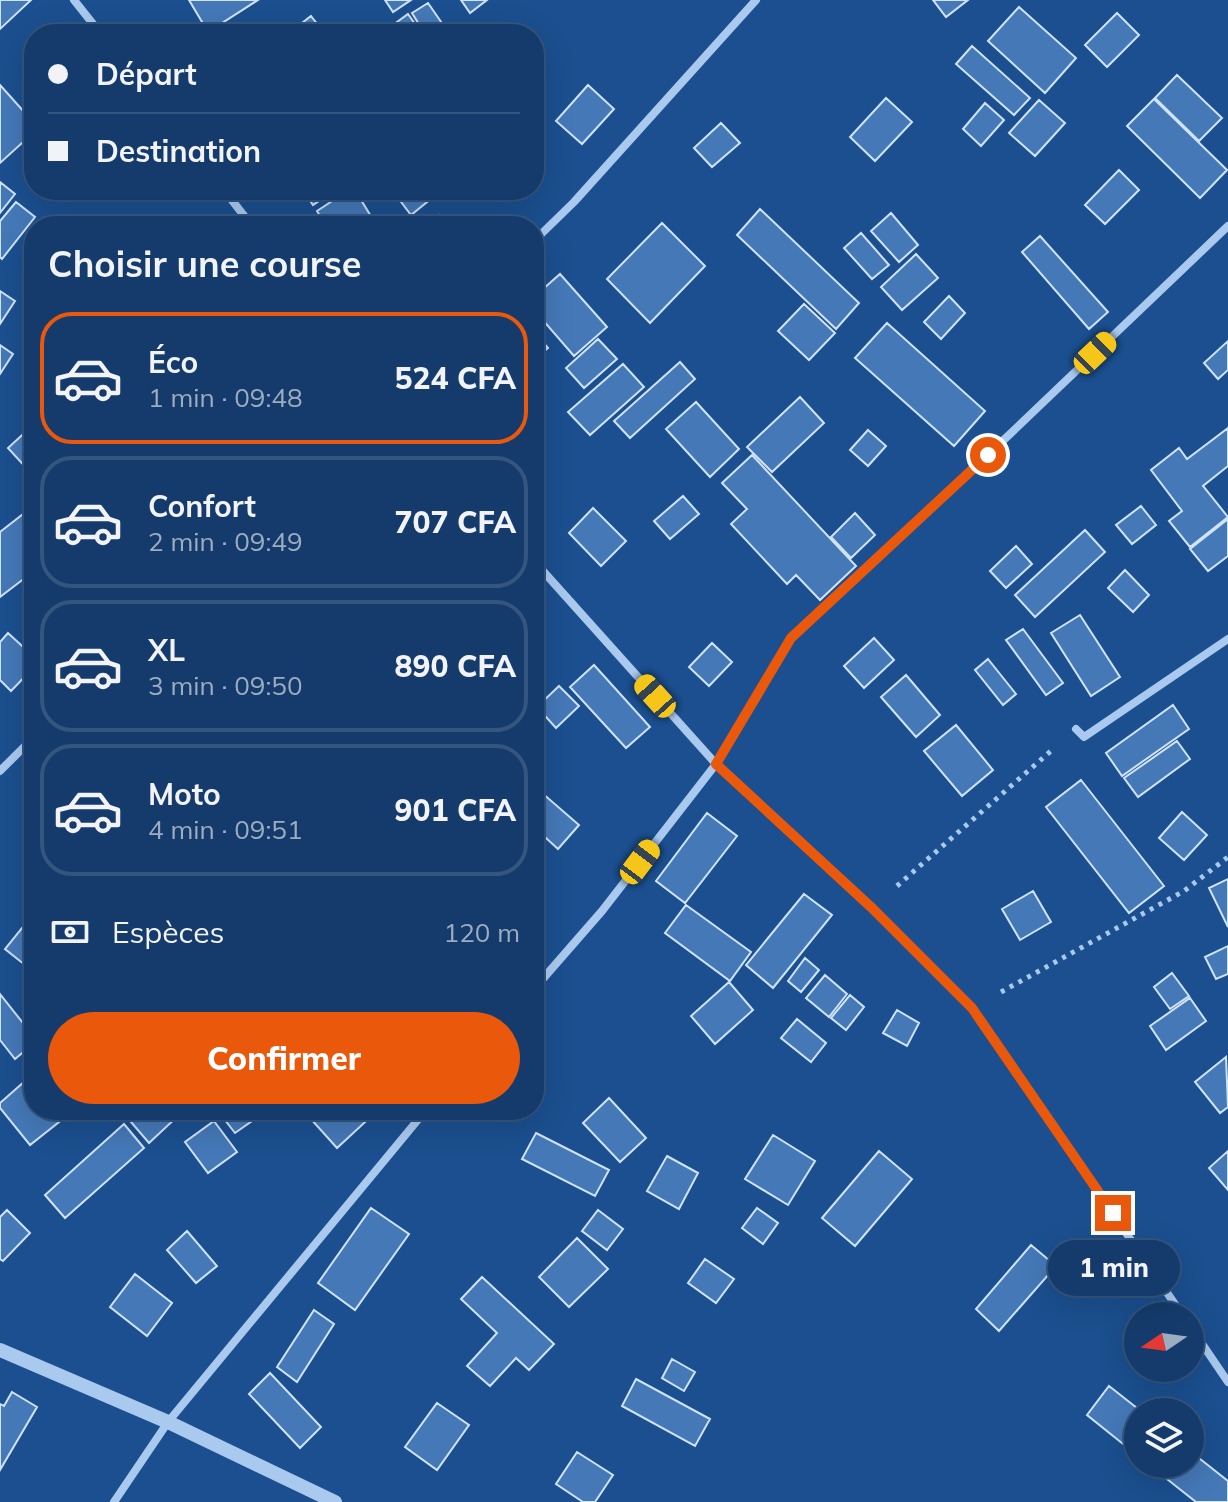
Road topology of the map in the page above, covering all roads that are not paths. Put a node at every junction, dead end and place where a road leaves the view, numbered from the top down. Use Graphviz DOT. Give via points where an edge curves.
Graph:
graph roads {
  1 [pos="74,0"];
  2 [pos="756,0"];
  3 [pos="93,24"];
  4 [pos="232,200"];
  5 [pos="244,216"];
  6 [pos="1228,226"];
  7 [pos="544,231"];
  8 [pos="544,572"];
  9 [pos="1228,639"];
  10 [pos="1076,729"];
  11 [pos="24,747"];
  12 [pos="716,764"];
  13 [pos="0,771"];
  14 [pos="544,978"];
  15 [pos="418,1120"];
  16 [pos="1173,1302"];
  17 [pos="1204,1347"];
  18 [pos="0,1350"];
  19 [pos="1228,1382"];
  20 [pos="168,1422"];
  21 [pos="114,1502"];
  22 [pos="335,1502"];
  1 -- 3 [label="street"];
  2 -- 7 [label="street"];
  4 -- 5 [label="street"];
  6 -- 12 [label="street" via="791,638"];
  8 -- 12 [label="street"];
  9 -- 10 [label="street" via="1084,737"];
  11 -- 13 [label="street"];
  12 -- 14 [label="street"];
  12 -- 16 [label="street" via="972,1008"];
  15 -- 20 [label="street"];
  17 -- 19 [label="street"];
  18 -- 20 [label="street"];
  20 -- 21 [label="street"];
  20 -- 22 [label="street"];
}
